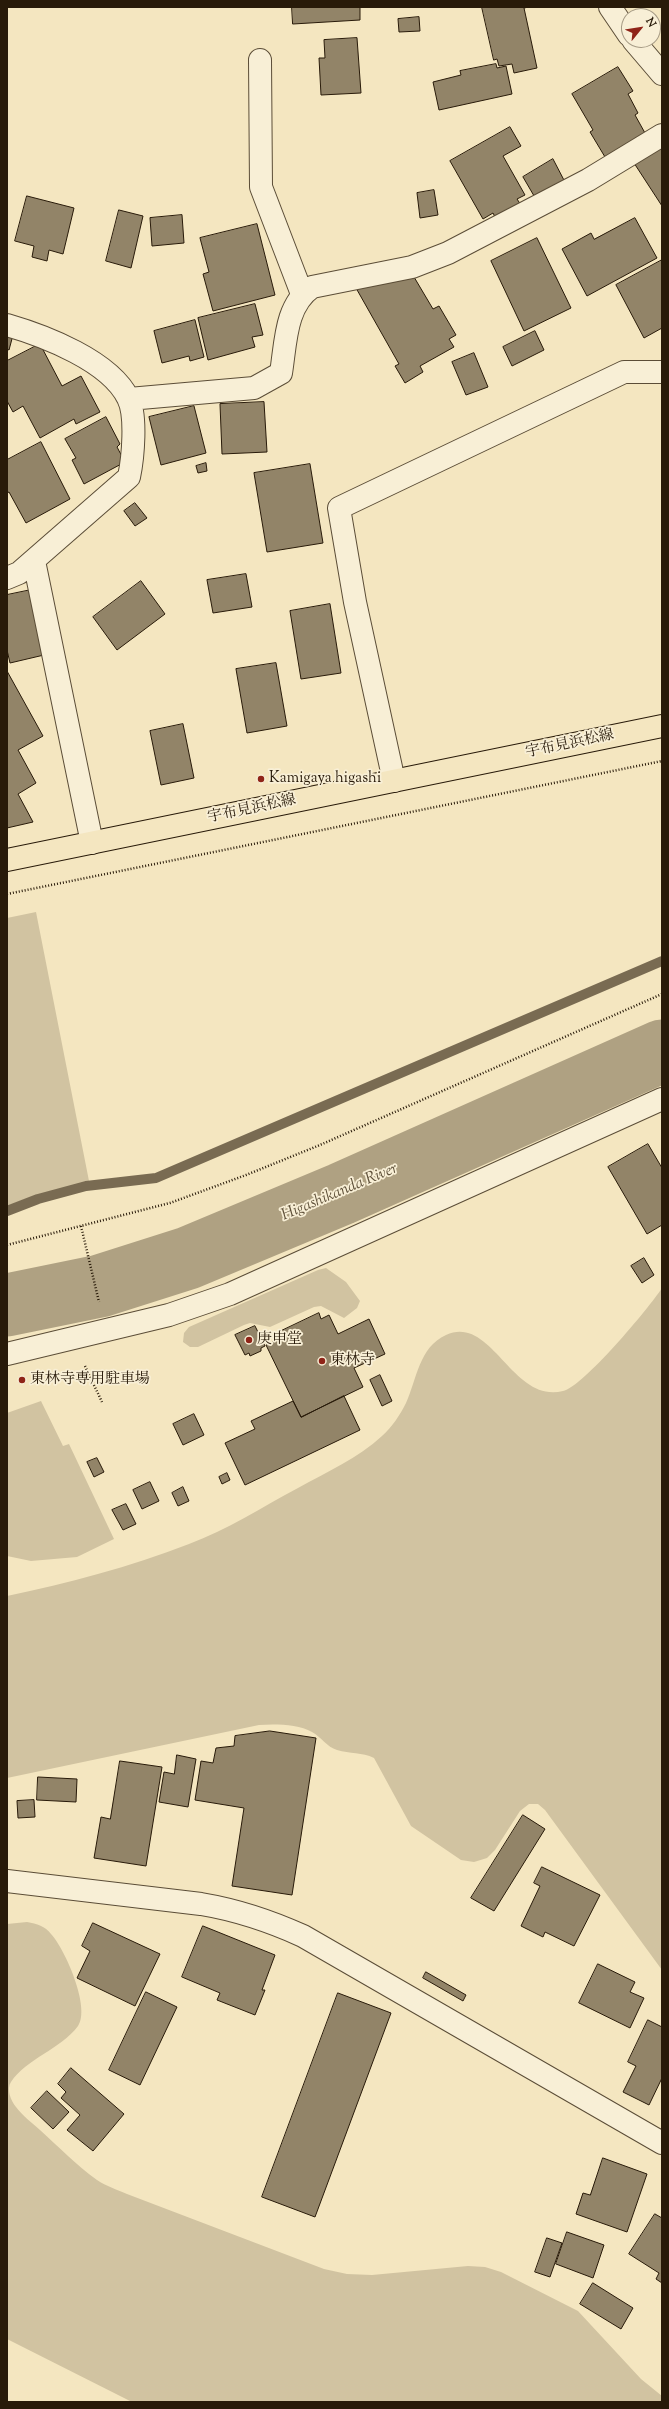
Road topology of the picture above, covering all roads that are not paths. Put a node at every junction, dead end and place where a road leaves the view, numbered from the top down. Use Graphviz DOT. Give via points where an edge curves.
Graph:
graph roads {
  1 [pos="610,7"];
  2 [pos="621,24"];
  3 [pos="640,48"];
  4 [pos="260,60"];
  5 [pos="662,74"];
  6 [pos="662,135"];
  7 [pos="302,294"];
  8 [pos="7,325"];
  9 [pos="662,372"];
  10 [pos="129,399"];
  11 [pos="34,561"];
  12 [pos="7,578"];
  13 [pos="662,726"];
  14 [pos="394,781"];
  15 [pos="92,843"];
  16 [pos="7,860"];
  17 [pos="662,1099"];
  18 [pos="7,1354"];
  19 [pos="7,1881"];
  20 [pos="662,2143"];
  1 -- 2 [label="street"];
  3 -- 5 [label="street"];
  4 -- 7 [label="street" via="261,188"];
  6 -- 7 [label="street" via="588,180 448,253 412,267 312,287"];
  7 -- 10 [label="street" via="294,305 290,317 281,373 254,388"];
  8 -- 10 [label="street" via="47,338 69,349 112,376"];
  9 -- 14 [label="street" via="624,372 339,508 355,602"];
  10 -- 11 [label="street" via="133,413 129,477"];
  11 -- 12 [label="street" via="20,573"];
  11 -- 15 [label="street"];
  13 -- 14 [label="main road, 宇布見浜松線"];
  14 -- 15 [label="main road, 宇布見浜松線"];
  15 -- 16 [label="main road, 宇布見浜松線"];
  17 -- 18 [label="street" via="230,1294 169,1315"];
  19 -- 20 [label="street" via="228,1908 278,1925 303,1936"];
}
